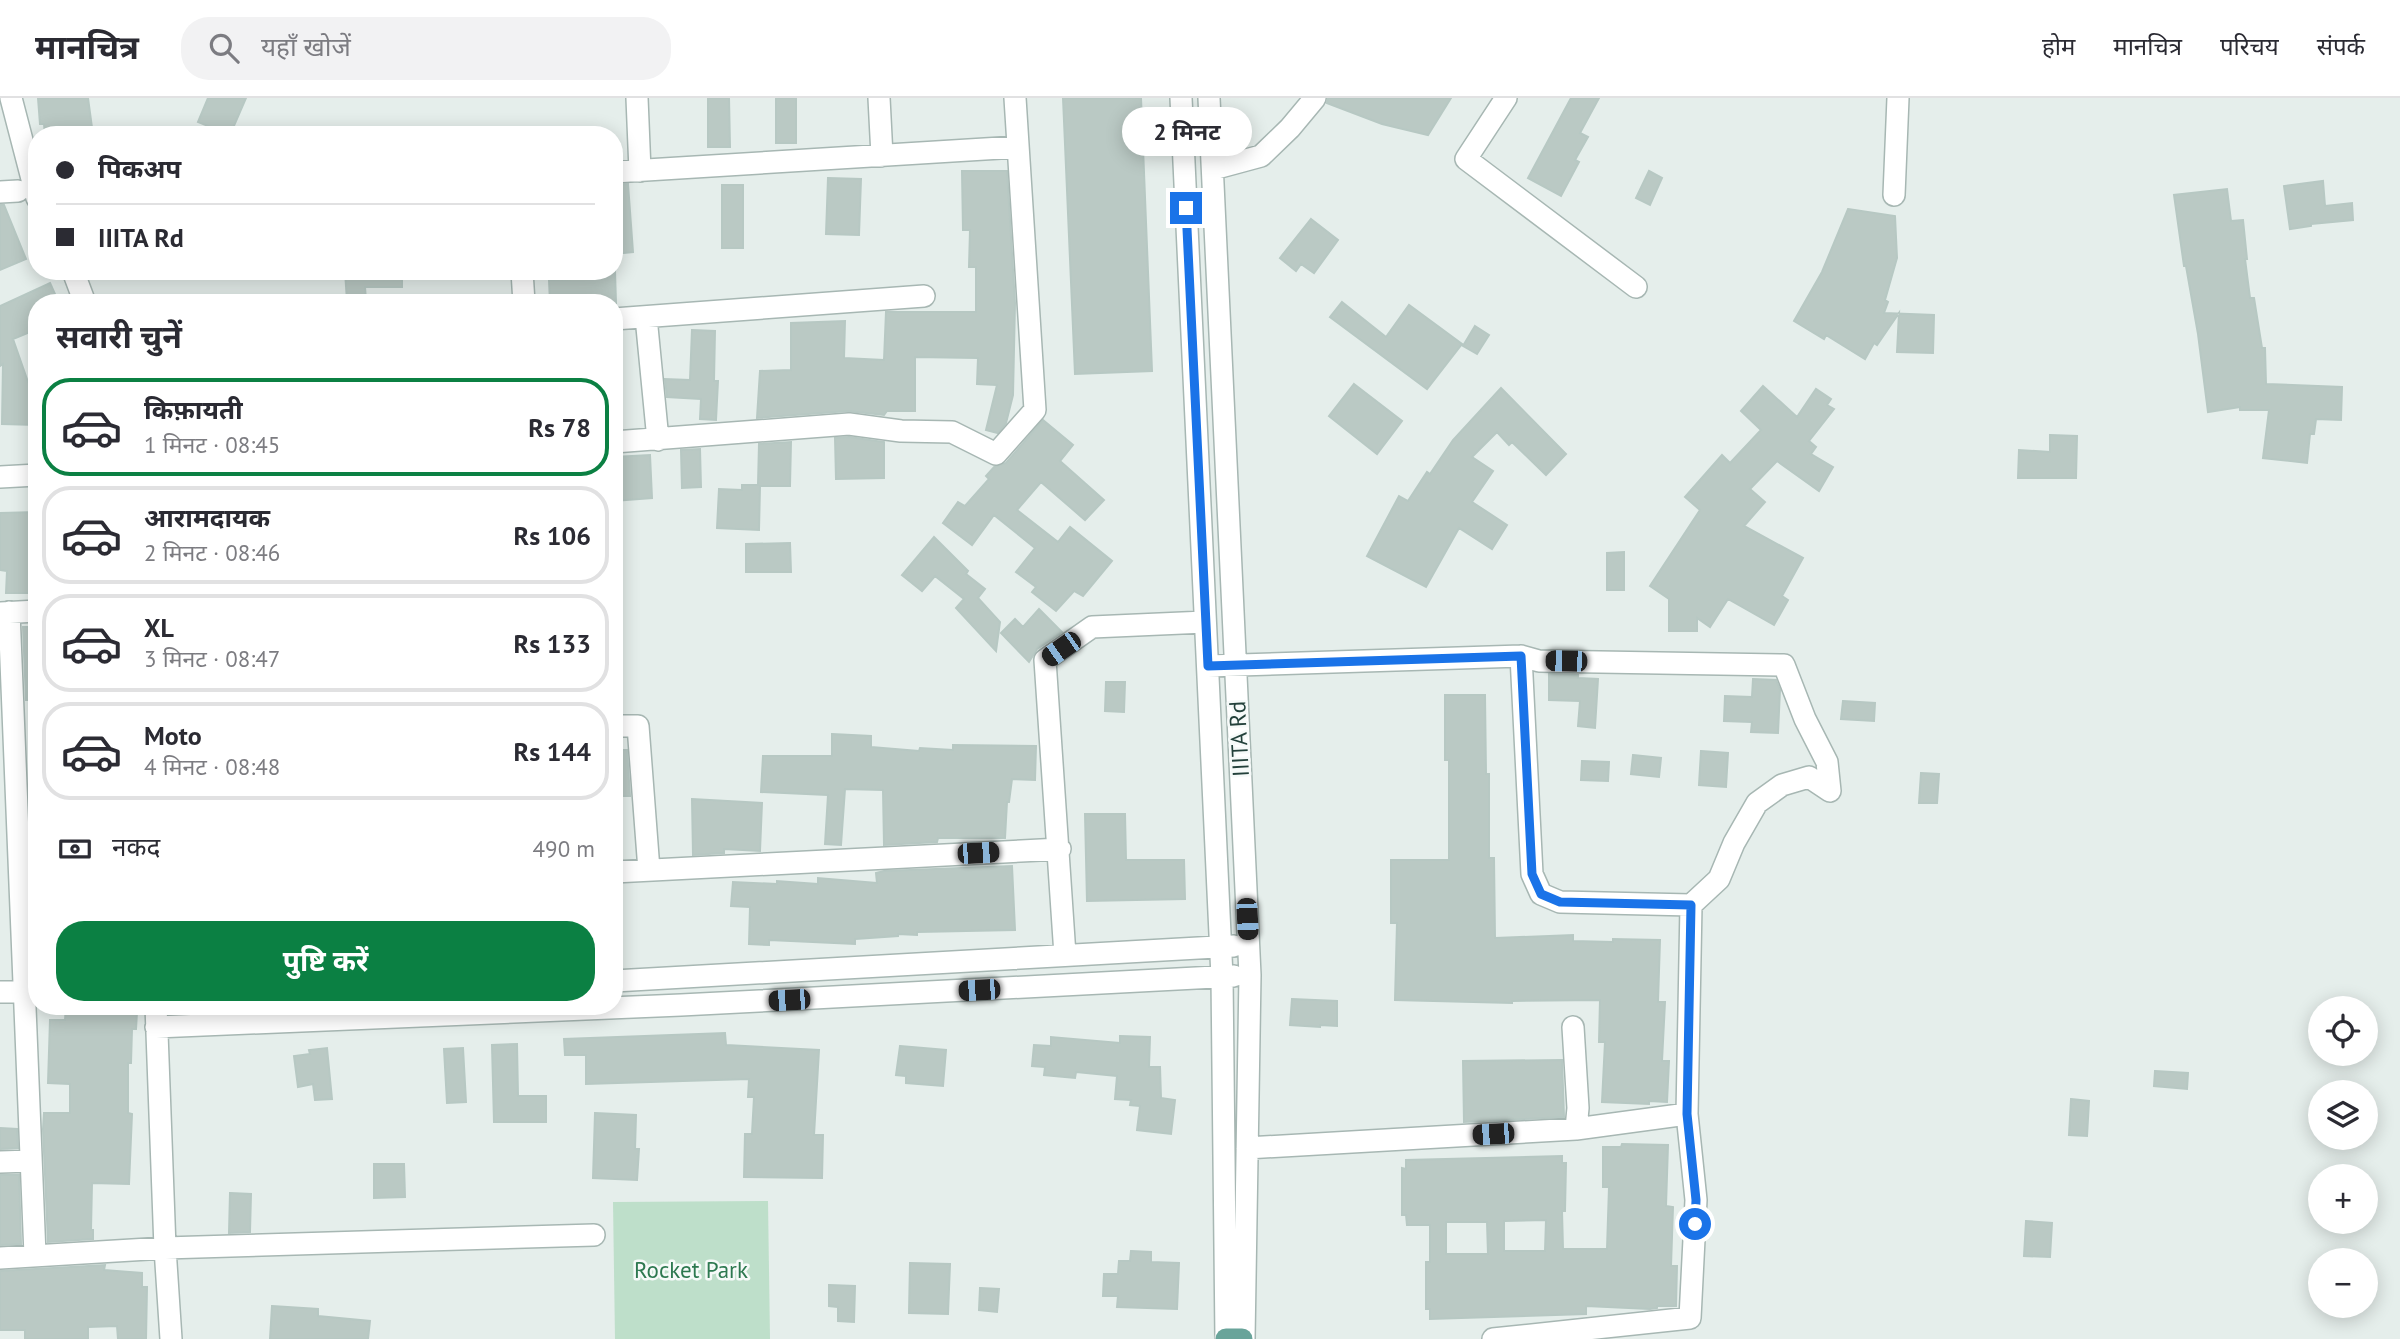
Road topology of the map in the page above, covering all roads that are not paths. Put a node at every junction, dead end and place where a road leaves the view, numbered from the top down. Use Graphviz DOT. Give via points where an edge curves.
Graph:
graph roads {
  1 [pos="11,98"];
  2 [pos="637,98"];
  3 [pos="879,98"];
  4 [pos="1015,98"];
  5 [pos="1181,98"];
  6 [pos="1209,98"];
  7 [pos="1315,98"];
  8 [pos="1506,98"];
  9 [pos="1898,98"];
  10 [pos="1017,147"];
  11 [pos="882,156"];
  12 [pos="1213,169"];
  13 [pos="640,171"];
  14 [pos="623,172"];
  15 [pos="18,193"];
  16 [pos="1894,195"];
  17 [pos="1636,287"];
  18 [pos="924,296"];
  19 [pos="646,317"];
  20 [pos="623,318"];
  21 [pos="658,440"];
  22 [pos="623,442"];
  23 [pos="28,475"];
  24 [pos="0,477"];
  25 [pos="28,612"];
  26 [pos="4,613"];
  27 [pos="1205,622"];
  28 [pos="1521,656"];
  29 [pos="1235,665"];
  30 [pos="1208,666"];
  31 [pos="623,726"];
  32 [pos="9,814"];
  33 [pos="1060,849"];
  34 [pos="649,870"];
  35 [pos="623,871"];
  36 [pos="1691,905"];
  37 [pos="1249,945"];
  38 [pos="1220,947"];
  39 [pos="1065,955"];
  40 [pos="1250,975"];
  41 [pos="1222,977"];
  42 [pos="623,980"];
  43 [pos="0,992"];
  44 [pos="26,992"];
  45 [pos="623,1006"];
  46 [pos="157,1015"];
  47 [pos="1573,1027"];
  48 [pos="1687,1114"];
  49 [pos="1576,1129"];
  50 [pos="1247,1148"];
  51 [pos="31,1161"];
  52 [pos="0,1162"];
  53 [pos="594,1235"];
  54 [pos="164,1248"];
  55 [pos="35,1255"];
  56 [pos="0,1258"];
  57 [pos="171,1339"];
  58 [pos="1226,1339"];
  59 [pos="1243,1339"];
  60 [pos="1493,1339"];
  1 -- 15 [label="street"];
  2 -- 13 [label="street"];
  3 -- 11 [label="street"];
  4 -- 10 [label="street"];
  5 -- 27 [label="street, IIITA Rd"];
  6 -- 12 [label="street, IIITA Rd"];
  7 -- 12 [label="street" via="1261,156"];
  8 -- 17 [label="street" via="1466,159"];
  9 -- 16 [label="street"];
  10 -- 11 [label="street"];
  10 -- 21 [label="street" via="1035,410 996,454 952,432 849,424"];
  11 -- 13 [label="street"];
  12 -- 29 [label="street, IIITA Rd"];
  13 -- 14 [label="street"];
  18 -- 19 [label="street"];
  19 -- 20 [label="street"];
  19 -- 21 [label="street"];
  21 -- 22 [label="street"];
  23 -- 24 [label="street"];
  25 -- 26 [label="street"];
  26 -- 32 [label="street"];
  27 -- 30 [label="street, IIITA Rd"];
  27 -- 33 [label="street" via="1092,627 1045,660"];
  28 -- 29 [label="street"];
  28 -- 36 [label="street" via="1532,874 1541,894 1560,902"];
  28 -- 36 [label="street" via="1539,661 1784,664 1827,762 1830,791 1809,776 1782,785 1757,803 1719,878"];
  29 -- 30 [label="street"];
  29 -- 37 [label="street, IIITA Rd"];
  30 -- 38 [label="street, IIITA Rd"];
  31 -- 34 [label="street" via="638,726"];
  32 -- 44 [label="street"];
  33 -- 34 [label="street"];
  33 -- 39 [label="street"];
  34 -- 35 [label="street"];
  36 -- 48 [label="street"];
  37 -- 38 [label="street"];
  37 -- 40 [label="street, IIITA Rd"];
  38 -- 39 [label="street"];
  38 -- 41 [label="street, IIITA Rd"];
  39 -- 42 [label="street"];
  40 -- 41 [label="street"];
  40 -- 50 [label="street, IIITA Rd"];
  41 -- 45 [label="street"];
  41 -- 58 [label="street, IIITA Rd"];
  43 -- 44 [label="street"];
  44 -- 51 [label="street"];
  46 -- 54 [label="street"];
  47 -- 49 [label="street"];
  48 -- 49 [label="street"];
  48 -- 60 [label="street" via="1696,1200 1690,1318"];
  49 -- 50 [label="street"];
  50 -- 59 [label="street, IIITA Rd"];
  51 -- 52 [label="street"];
  51 -- 55 [label="street"];
  53 -- 54 [label="street"];
  54 -- 55 [label="street"];
  54 -- 57 [label="street"];
  55 -- 56 [label="street"];
  58 -- 59 [label="main road"];
}
